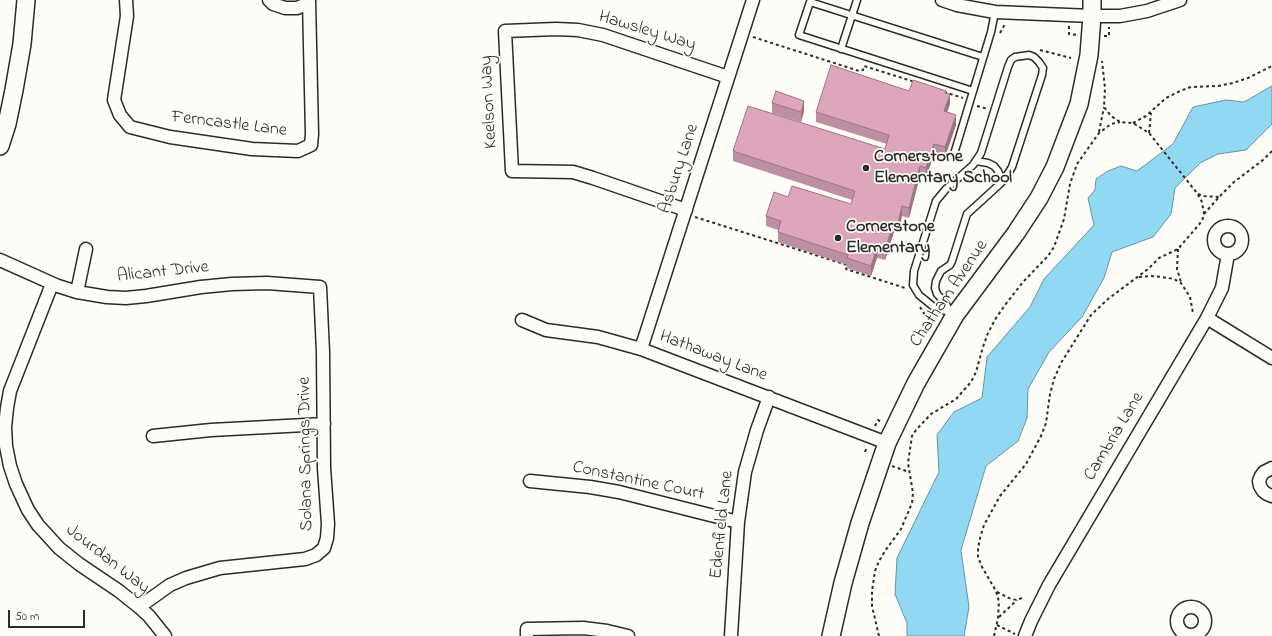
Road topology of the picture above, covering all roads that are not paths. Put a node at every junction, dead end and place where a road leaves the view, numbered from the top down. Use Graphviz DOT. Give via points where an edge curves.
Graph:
graph roads {
  1 [pos="26,0"];
  2 [pos="126,0"];
  3 [pos="269,0"];
  4 [pos="753,0"];
  5 [pos="858,0"];
  6 [pos="942,0"];
  7 [pos="1180,0"];
  8 [pos="309,2"];
  9 [pos="994,6"];
  10 [pos="1092,8"];
  11 [pos="852,16"];
  12 [pos="505,31"];
  13 [pos="841,49"];
  14 [pos="983,57"];
  15 [pos="728,77"];
  16 [pos="973,91"];
  17 [pos="0,146"];
  18 [pos="954,154"];
  19 [pos="976,162"];
  20 [pos="1001,183"];
  21 [pos="690,214"];
  22 [pos="86,249"];
  23 [pos="1228,254"];
  24 [pos="0,260"];
  25 [pos="52,284"];
  26 [pos="77,292"];
  27 [pos="321,304"];
  28 [pos="952,313"];
  29 [pos="1207,318"];
  30 [pos="522,320"];
  31 [pos="641,349"];
  32 [pos="1272,358"];
  33 [pos="769,397"];
  34 [pos="324,424"];
  35 [pos="153,436"];
  36 [pos="887,443"];
  37 [pos="1272,468"];
  38 [pos="530,481"];
  39 [pos="1272,496"];
  40 [pos="738,522"];
  41 [pos="140,607"];
  42 [pos="527,633"];
  43 [pos="165,636"];
  44 [pos="628,636"];
  45 [pos="731,636"];
  46 [pos="831,636"];
  47 [pos="1025,636"];
  1 -- 17 [label="street" via="14,90"];
  2 -- 8 [label="street, Ferncastle Lane" via="127,16 114,100 120,115 130,127 170,137 252,149 298,151 311,145 312,134"];
  3 -- 8 [label="street" via="285,8 297,8"];
  4 -- 15 [label="street, Asbury Lane"];
  5 -- 11 [label="lane"];
  6 -- 9 [label="street" via="957,5"];
  7 -- 10 [label="street" via="1147,11 1120,16"];
  9 -- 10 [label="street"];
  9 -- 14 [label="lane" via="991,32"];
  10 -- 28 [label="street, Chatham Avenue" via="1089,55 1079,104 1055,167 1016,233"];
  11 -- 13 [label="lane"];
  11 -- 13 [label="lane" via="810,2 799,35"];
  11 -- 14 [label="lane"];
  12 -- 15 [label="street, Hawsley Way" via="556,29 603,35"];
  12 -- 21 [label="street, Keelson Way" via="512,171 573,172"];
  13 -- 16 [label="lane"];
  14 -- 16 [label="lane"];
  15 -- 21 [label="street, Asbury Lane"];
  16 -- 18 [label="lane"];
  19 -- 20 [label="lane" via="994,166"];
  19 -- 20 [label="lane" via="984,146 1011,60 1023,55 1034,57 1043,68 1042,75 1012,167"];
  19 -- 28 [label="lane" via="946,189 936,202 914,271 913,285 919,295 935,308"];
  20 -- 28 [label="lane" via="967,214 952,262 938,275 935,288 937,294"];
  21 -- 31 [label="street, Asbury Lane"];
  22 -- 26 [label="street"];
  23 -- 29 [label="street, Cambria Lane" via="1222,288"];
  24 -- 25 [label="street, Alicant Drive"];
  25 -- 26 [label="street, Alicant Drive"];
  25 -- 41 [label="street, Jourdan Way" via="10,391 5,427 10,466 28,510 58,548"];
  26 -- 27 [label="street, Alicant Drive" via="126,298 209,286 267,283 320,287"];
  27 -- 34 [label="street, Solana Springs Drive"];
  28 -- 36 [label="street, Chatham Avenue"];
  29 -- 32 [label="street"];
  29 -- 47 [label="street, Cambria Lane" via="1049,585"];
  30 -- 31 [label="street, Hathaway Lane" via="546,330 598,337"];
  31 -- 33 [label="street, Hathaway Lane"];
  33 -- 36 [label="street, Hathaway Lane"];
  33 -- 40 [label="street, Edenfield Lane" via="746,472"];
  34 -- 35 [label="street"];
  34 -- 41 [label="street, Solana Springs Drive" via="327,538 324,548 316,555 305,559 203,572 170,585"];
  36 -- 46 [label="street, Chatham Avenue" via="860,523"];
  37 -- 39 [label="street" via="1264,472 1259,481 1263,491"];
  38 -- 40 [label="street, Constantine Court" via="598,488"];
  40 -- 45 [label="street, Edenfield Lane"];
  41 -- 43 [label="street, Jourdan Way"];
  42 -- 44 [label="street" via="583,628"];
}
